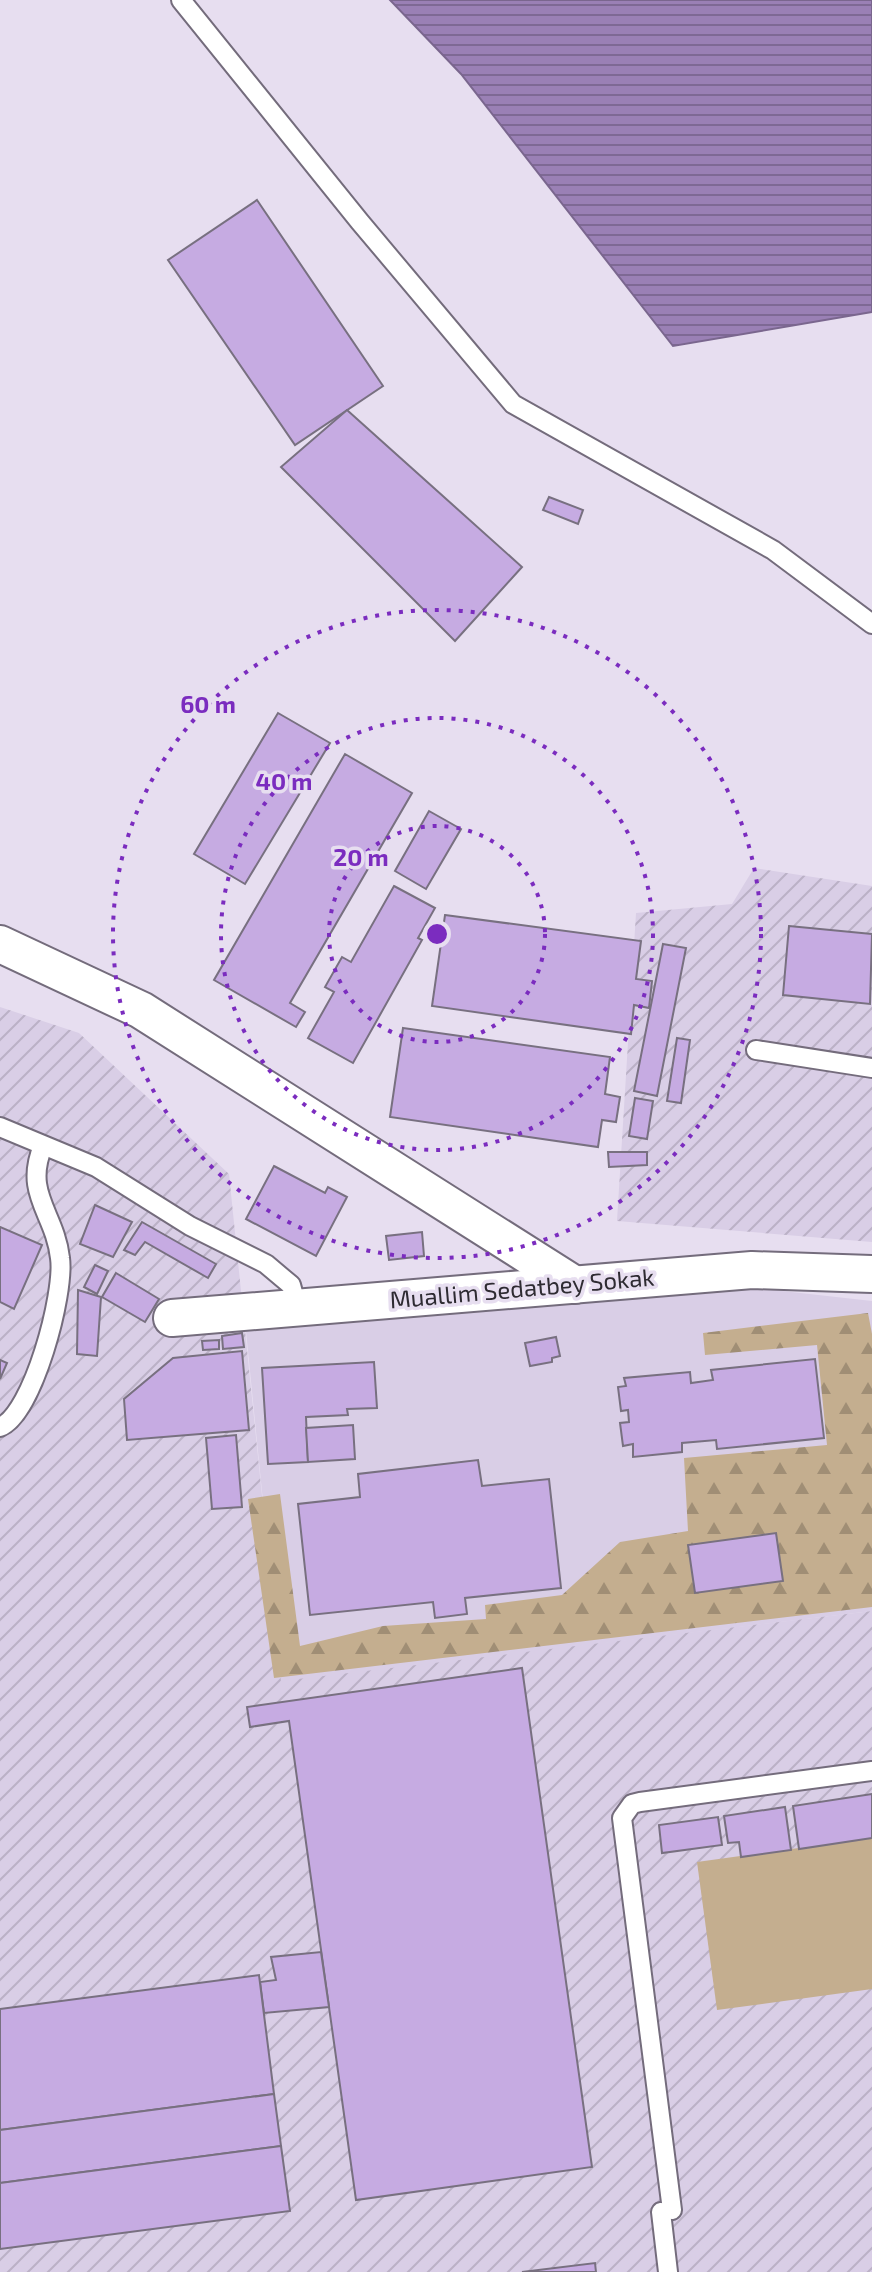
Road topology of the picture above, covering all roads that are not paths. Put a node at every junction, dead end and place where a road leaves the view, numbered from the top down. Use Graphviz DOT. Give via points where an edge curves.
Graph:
graph roads {
  1 [pos="181,0"];
  2 [pos="872,624"];
  3 [pos="0,944"];
  4 [pos="756,1050"];
  5 [pos="872,1068"];
  6 [pos="0,1127"];
  7 [pos="43,1146"];
  8 [pos="872,1274"];
  9 [pos="575,1285"];
  10 [pos="297,1307"];
  11 [pos="172,1318"];
  12 [pos="0,1427"];
  13 [pos="872,1771"];
  14 [pos="668,2272"];
  1 -- 2 [label="lane" via="513,404 773,550"];
  3 -- 9 [label="street" via="141,1010"];
  4 -- 5 [label="lane"];
  6 -- 7 [label="lane"];
  7 -- 10 [label="lane" via="96,1167 190,1226 266,1264 291,1285"];
  7 -- 12 [label="lane" via="35,1180 60,1255 59,1300 26,1396 11,1423"];
  8 -- 9 [label="street, Muallim Sedatbey Sokak" via="752,1270"];
  9 -- 10 [label="street, Muallim Sedatbey Sokak"];
  10 -- 11 [label="street, Muallim Sedatbey Sokak"];
  13 -- 14 [label="lane" via="640,1802 622,1818 666,2211"];
}
